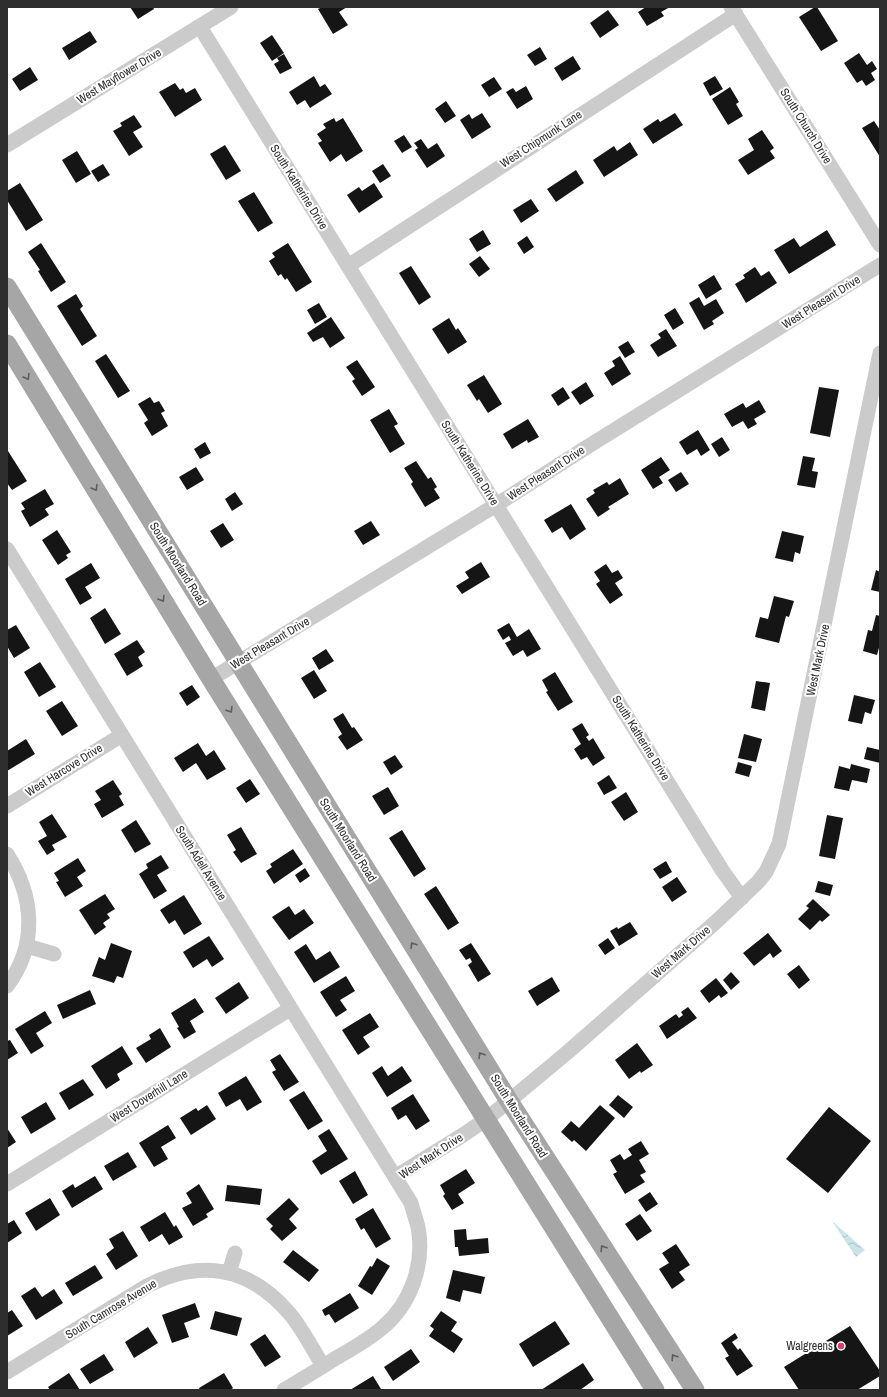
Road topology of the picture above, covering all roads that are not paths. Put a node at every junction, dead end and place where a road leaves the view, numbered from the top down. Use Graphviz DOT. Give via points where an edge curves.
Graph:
graph roads {
  1 [pos="231,7"];
  2 [pos="734,10"];
  3 [pos="200,27"];
  4 [pos="7,145"];
  5 [pos="880,245"];
  6 [pos="880,265"];
  7 [pos="348,266"];
  8 [pos="7,287"];
  9 [pos="7,344"];
  10 [pos="880,354"];
  11 [pos="496,505"];
  12 [pos="7,549"];
  13 [pos="238,663"];
  14 [pos="211,679"];
  15 [pos="122,735"];
  16 [pos="7,806"];
  17 [pos="7,854"];
  18 [pos="742,898"];
  19 [pos="26,946"];
  20 [pos="54,954"];
  21 [pos="7,986"];
  22 [pos="290,1009"];
  23 [pos="509,1102"];
  24 [pos="485,1120"];
  25 [pos="395,1177"];
  26 [pos="7,1184"];
  27 [pos="235,1253"];
  28 [pos="229,1273"];
  29 [pos="323,1366"];
  30 [pos="7,1372"];
  31 [pos="284,1390"];
  32 [pos="655,1390"];
  33 [pos="695,1390"];
  1 -- 3 [label="street, West Mayflower Drive"];
  2 -- 5 [label="street, South Church Drive"];
  2 -- 7 [label="street, West Chipmunk Lane"];
  3 -- 4 [label="street, West Mayflower Drive"];
  3 -- 7 [label="street, South Katherine Drive"];
  6 -- 11 [label="street, West Pleasant Drive"];
  7 -- 11 [label="street, South Katherine Drive"];
  8 -- 13 [label="main road, South Moorland Road"];
  9 -- 14 [label="main road, one-way"];
  10 -- 18 [label="street, West Mark Drive" via="779,844 766,872"];
  11 -- 13 [label="street, West Pleasant Drive"];
  11 -- 18 [label="street, South Katherine Drive"];
  12 -- 15 [label="street, South Adell Avenue"];
  13 -- 14 [label="street, West Pleasant Drive"];
  23 -- 13 [label="main road, South Moorland Road, one-way"];
  14 -- 24 [label="main road, one-way"];
  15 -- 16 [label="street, West Harcove Drive"];
  15 -- 22 [label="street, South Adell Avenue"];
  17 -- 19 [label="street" via="24,888 29,917"];
  18 -- 23 [label="street, West Mark Drive"];
  19 -- 20 [label="street"];
  19 -- 21 [label="street" via="19,967"];
  22 -- 25 [label="street, South Adell Avenue"];
  22 -- 26 [label="street, West Doverhill Lane"];
  23 -- 24 [label="street, West Mark Drive"];
  33 -- 23 [label="main road, South Moorland Road, one-way"];
  24 -- 25 [label="street, West Mark Drive"];
  24 -- 32 [label="main road"];
  25 -- 29 [label="street, West Mark Drive" via="410,1203 418,1227 418,1264 413,1284 404,1302 383,1328"];
  27 -- 28 [label="street"];
  28 -- 29 [label="street, South Camrose Avenue" via="260,1286 275,1297 291,1316"];
  28 -- 30 [label="street, South Camrose Avenue" via="201,1270 182,1272 160,1279"];
  29 -- 31 [label="street, West Mark Drive"];
}
